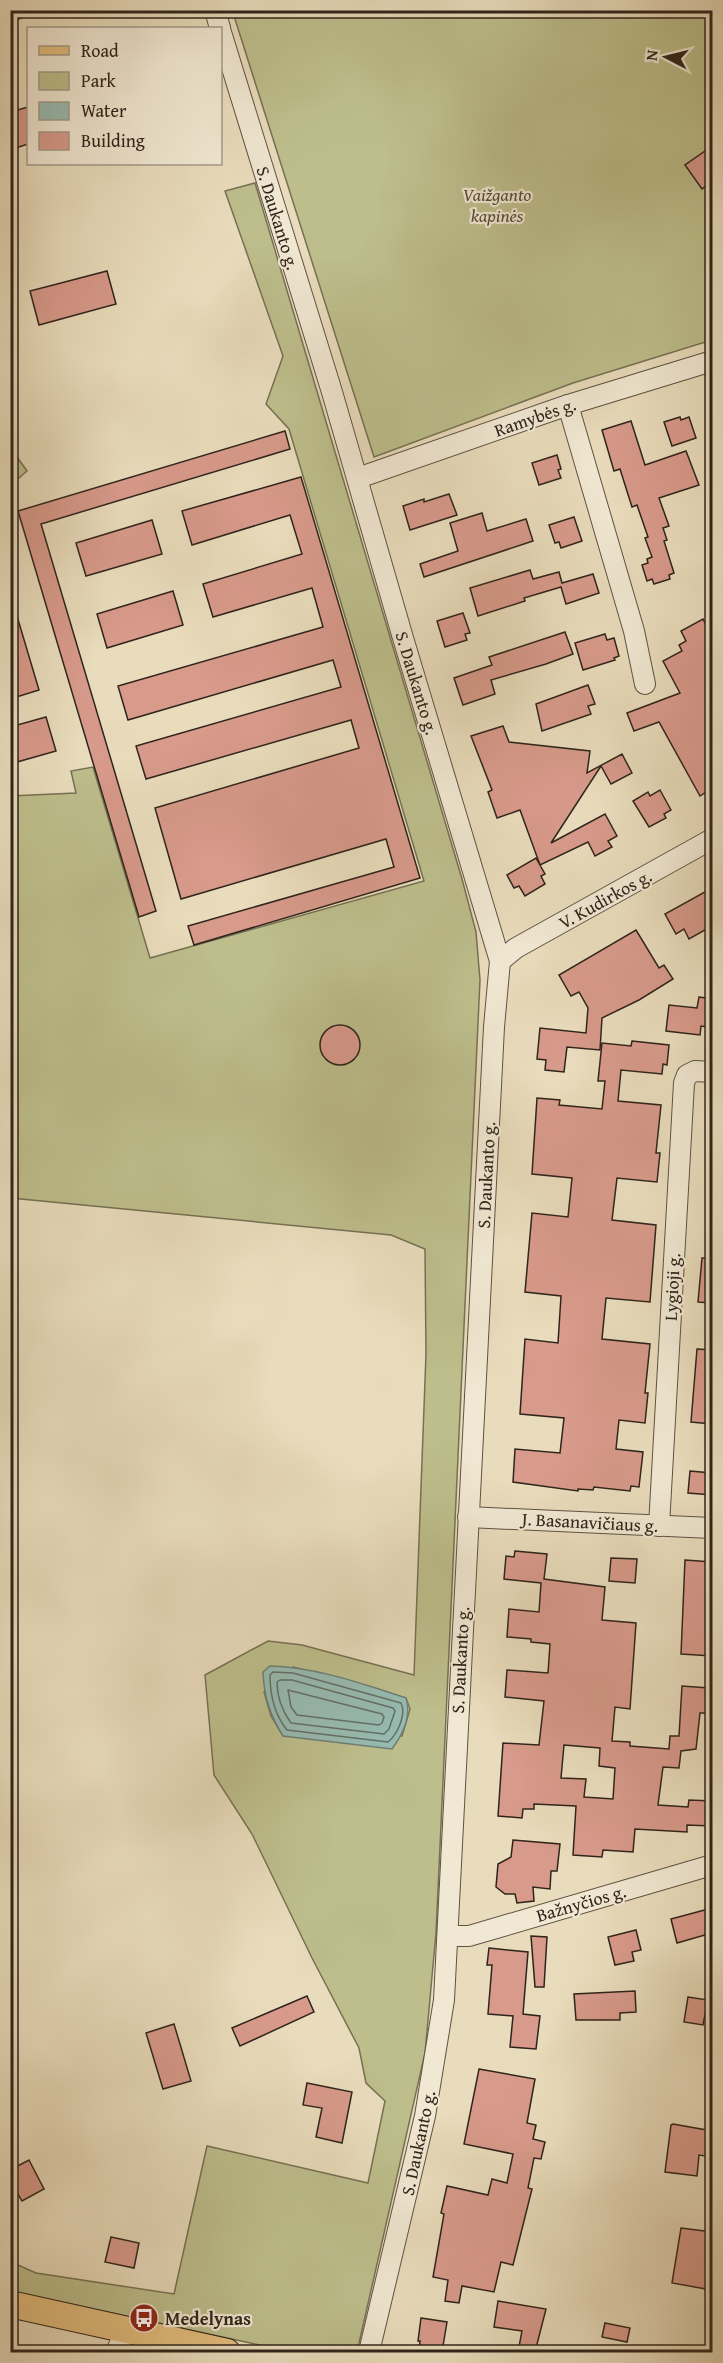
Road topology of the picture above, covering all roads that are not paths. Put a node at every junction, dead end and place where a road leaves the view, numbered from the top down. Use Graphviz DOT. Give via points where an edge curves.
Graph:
graph roads {
  1 [pos="215,10"];
  2 [pos="219,27"];
  3 [pos="222,36"];
  4 [pos="712,361"];
  5 [pos="568,405"];
  6 [pos="358,478"];
  7 [pos="645,684"];
  8 [pos="712,840"];
  9 [pos="500,961"];
  10 [pos="712,1072"];
  11 [pos="468,1517"];
  12 [pos="659,1526"];
  13 [pos="712,1528"];
  14 [pos="712,1865"];
  15 [pos="448,1936"];
  16 [pos="10,2304"];
  17 [pos="121,2341"];
  18 [pos="227,2352"];
  19 [pos="369,2352"];
  1 -- 2 [label="street, S. Daukanto g."];
  3 -- 6 [label="street, S. Daukanto g."];
  4 -- 5 [label="street, Ramybės g."];
  5 -- 6 [label="street, Ramybės g."];
  5 -- 7 [label="street" via="634,631"];
  6 -- 9 [label="street, S. Daukanto g."];
  8 -- 9 [label="street, V. Kudirkos g." via="516,948"];
  9 -- 11 [label="street, S. Daukanto g."];
  10 -- 12 [label="street, Lygioji g." via="695,1071 687,1075 684,1083"];
  11 -- 12 [label="street, J. Basanavičiaus g."];
  11 -- 15 [label="street, S. Daukanto g."];
  12 -- 13 [label="street, J. Basanavičiaus g."];
  14 -- 15 [label="street, Bažnyčios g." via="469,1936"];
  15 -- 19 [label="street, S. Daukanto g." via="444,2000 425,2116"];
  16 -- 17 [label="main road"];
  17 -- 18 [label="main road"];
}
